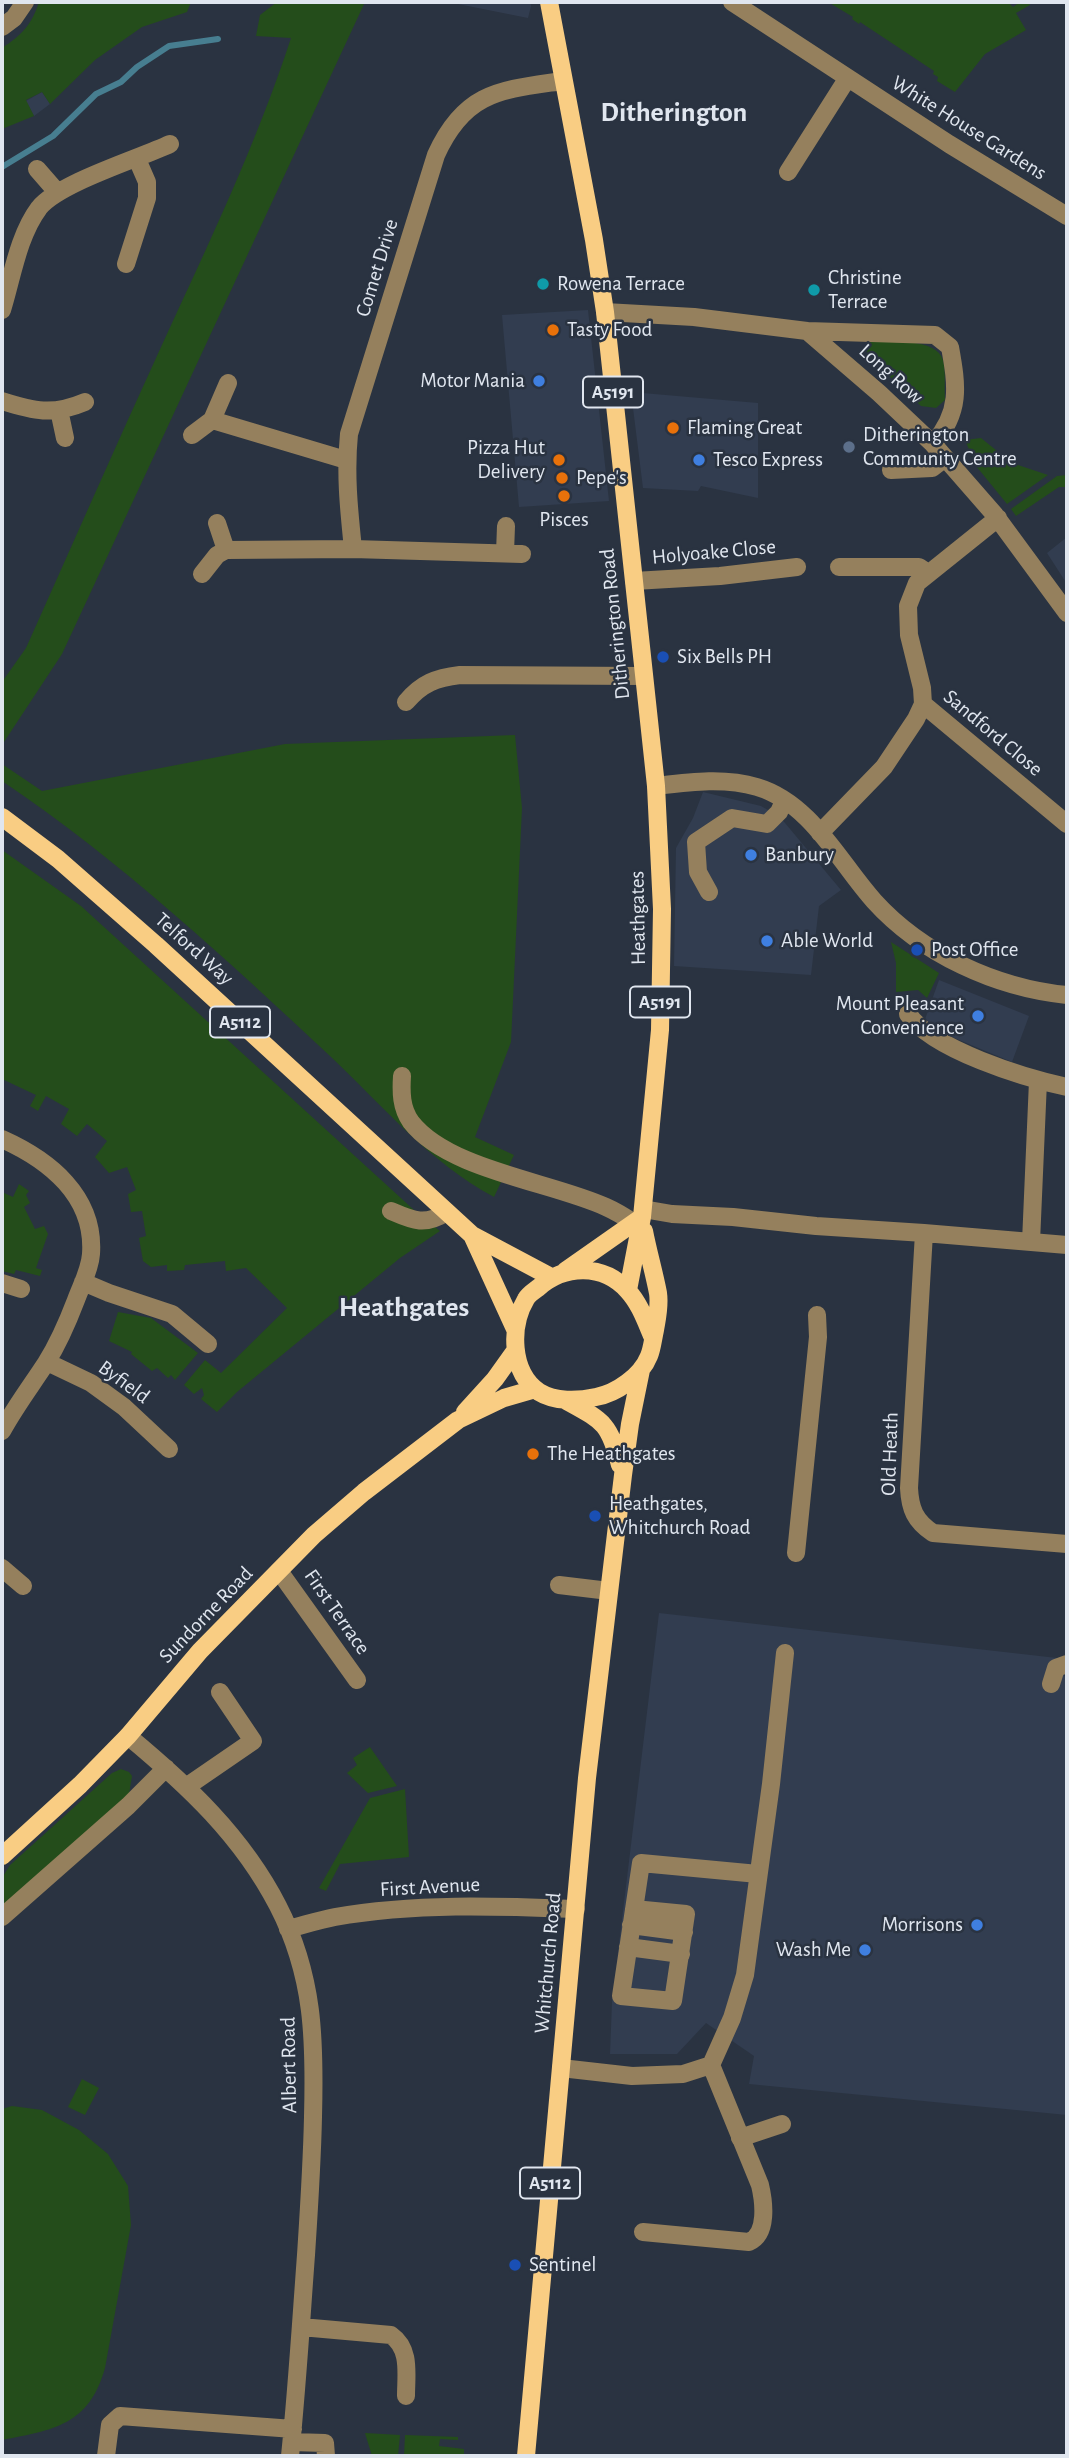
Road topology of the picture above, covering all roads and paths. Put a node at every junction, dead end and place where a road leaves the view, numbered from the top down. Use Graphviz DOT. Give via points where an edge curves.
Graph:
graph roads {
  1 [pos="25,2"];
  2 [pos="549,2"];
  3 [pos="733,2"];
  4 [pos="2,27"];
  5 [pos="846,79"];
  6 [pos="562,80"];
  7 [pos="170,144"];
  8 [pos="137,159"];
  9 [pos="37,169"];
  10 [pos="788,172"];
  11 [pos="57,192"];
  12 [pos="1067,216"];
  13 [pos="125,264"];
  14 [pos="3,302"];
  15 [pos="605,312"];
  16 [pos="807,331"];
  17 [pos="228,383"];
  18 [pos="2,401"];
  19 [pos="85,402"];
  20 [pos="59,410"];
  21 [pos="212,419"];
  22 [pos="192,435"];
  23 [pos="65,438"];
  24 [pos="933,444"];
  25 [pos="945,458"];
  26 [pos="346,460"];
  27 [pos="891,470"];
  28 [pos="998,518"];
  29 [pos="218,523"];
  30 [pos="506,526"];
  31 [pos="226,550"];
  32 [pos="353,550"];
  33 [pos="797,567"];
  34 [pos="839,567"];
  35 [pos="928,573"];
  36 [pos="202,574"];
  37 [pos="634,581"];
  38 [pos="1067,613"];
  39 [pos="643,676"];
  40 [pos="406,702"];
  41 [pos="923,704"];
  42 [pos="656,786"];
  43 [pos="784,801"];
  44 [pos="2,817"];
  45 [pos="1067,824"];
  46 [pos="820,833"];
  47 [pos="709,891"];
  48 [pos="1067,995"];
  49 [pos="908,1014"];
  50 [pos="402,1076"];
  51 [pos="1038,1081"];
  52 [pos="1067,1087"];
  53 [pos="2,1139"];
  54 [pos="391,1211"];
  55 [pos="447,1212"];
  56 [pos="640,1216"];
  57 [pos="924,1233"];
  58 [pos="472,1235"];
  59 [pos="1031,1242"];
  60 [pos="1067,1245"];
  61 [pos="558,1274"];
  62 [pos="83,1282"];
  63 [pos="2,1283"];
  64 [pos="21,1289"];
  65 [pos="628,1290"];
  66 [pos="817,1315"];
  67 [pos="515,1329"];
  68 [pos="653,1338"];
  69 [pos="208,1344"];
  70 [pos="515,1351"];
  71 [pos="47,1362"];
  72 [pos="641,1370"];
  73 [pos="535,1389"];
  74 [pos="565,1400"];
  75 [pos="458,1420"];
  76 [pos="2,1431"];
  77 [pos="169,1449"];
  78 [pos="623,1475"];
  79 [pos="1067,1544"];
  80 [pos="796,1552"];
  81 [pos="2,1568"];
  82 [pos="279,1571"];
  83 [pos="559,1585"];
  84 [pos="23,1586"];
  85 [pos="609,1591"];
  86 [pos="785,1653"];
  87 [pos="1067,1664"];
  88 [pos="357,1680"];
  89 [pos="1051,1684"];
  90 [pos="220,1692"];
  91 [pos="128,1736"];
  92 [pos="166,1768"];
  93 [pos="186,1787"];
  94 [pos="2,1856"];
  95 [pos="758,1874"];
  96 [pos="576,1909"];
  97 [pos="2,1917"];
  98 [pos="633,1917"];
  99 [pos="288,1929"];
  100 [pos="628,1947"];
  101 [pos="681,1954"];
  102 [pos="711,2066"];
  103 [pos="561,2068"];
  104 [pos="782,2124"];
  105 [pos="740,2137"];
  106 [pos="643,2232"];
  107 [pos="301,2327"];
  108 [pos="406,2396"];
  109 [pos="292,2443"];
  110 [pos="106,2456"];
  111 [pos="326,2456"];
  112 [pos="526,2456"];
  1 -- 4 [label="street"];
  2 -- 6 [label="main road, Ditherington Road / A5191"];
  3 -- 5 [label="street, White House Gardens"];
  5 -- 10 [label="street"];
  5 -- 12 [label="street, White House Gardens"];
  6 -- 15 [label="main road, Ditherington Road / A5191"];
  6 -- 26 [label="street, Comet Drive" via="503,89 485,97 466,111 443,140 349,434"];
  7 -- 8 [label="street"];
  8 -- 11 [label="street"];
  8 -- 13 [label="street" via="147,182 147,198"];
  9 -- 11 [label="street"];
  11 -- 14 [label="street" via="31,222"];
  15 -- 16 [label="street"];
  15 -- 37 [label="main road, Ditherington Road / A5191"];
  16 -- 24 [label="street, Long Row"];
  16 -- 24 [label="street" via="935,335 950,347 957,384 948,425"];
  17 -- 21 [label="street"];
  18 -- 20 [label="street" via="38,412"];
  19 -- 20 [label="street"];
  20 -- 23 [label="street"];
  21 -- 22 [label="street"];
  21 -- 26 [label="street"];
  24 -- 25 [label="street, Long Row"];
  25 -- 27 [label="street" via="932,468"];
  25 -- 28 [label="street, Long Row"];
  26 -- 32 [label="street, Comet Drive"];
  28 -- 35 [label="street"];
  28 -- 38 [label="street, Long Row"];
  29 -- 31 [label="street"];
  30 -- 32 [label="street" via="514,553"];
  31 -- 32 [label="street"];
  31 -- 36 [label="street"];
  33 -- 37 [label="street, Holyoake Close"];
  34 -- 35 [label="street" via="919,567"];
  35 -- 41 [label="street" via="917,583 908,606"];
  37 -- 39 [label="main road, Ditherington Road / A5191"];
  39 -- 40 [label="street" via="460,675 436,678 419,687"];
  39 -- 42 [label="main road, Ditherington Road / A5191"];
  41 -- 45 [label="street, Sandford Close"];
  41 -- 46 [label="street" via="884,767"];
  42 -- 43 [label="street" via="708,780 757,787"];
  42 -- 56 [label="main road, Heathgates / A5191" via="662,909 660,1030"];
  43 -- 46 [label="street"];
  43 -- 47 [label="street" via="766,824 732,818 695,842 698,873"];
  44 -- 55 [label="main road, Telford Way / A5112" via="156,944"];
  46 -- 48 [label="street" via="907,932 1000,982"];
  49 -- 51 [label="street" via="943,1041"];
  50 -- 56 [label="street" via="402,1103 410,1121 442,1147 505,1174"];
  51 -- 52 [label="street"];
  51 -- 59 [label="street"];
  53 -- 62 [label="street" via="45,1162 81,1206 91,1248"];
  54 -- 55 [label="street" via="414,1221 434,1220"];
  55 -- 58 [label="main road, Telford Way / A5112"];
  56 -- 57 [label="street" via="733,1217"];
  56 -- 61 [label="main road"];
  56 -- 65 [label="main road, Heathgates / A5191"];
  56 -- 68 [label="main road, A5191" via="658,1294"];
  57 -- 59 [label="street"];
  57 -- 79 [label="street, Old Heath" via="909,1488 913,1513 933,1533"];
  58 -- 61 [label="main road, Telford Way / A5112"];
  58 -- 67 [label="main road, Telford Way / A5112"];
  59 -- 60 [label="street"];
  61 -- 65 [label="main road, A5112" via="588,1270 610,1277"];
  61 -- 67 [label="main road, A5112" via="526,1298"];
  62 -- 69 [label="street" via="172,1314"];
  62 -- 71 [label="street"];
  63 -- 64 [label="street"];
  65 -- 68 [label="main road"];
  66 -- 80 [label="street"];
  67 -- 70 [label="main road, A5112"];
  68 -- 72 [label="main road, A5112"];
  70 -- 73 [label="main road, A5112"];
  70 -- 75 [label="main road, Sundorne Road"];
  71 -- 76 [label="street"];
  71 -- 77 [label="street, Byfield" via="91,1383"];
  72 -- 74 [label="main road, A5112" via="629,1382 601,1396"];
  72 -- 78 [label="main road, Whitchurch Road / A5112"];
  73 -- 74 [label="main road, A5112"];
  73 -- 75 [label="main road, Sundorne Road"];
  74 -- 78 [label="main road, Whitchurch Road / A5112" via="599,1418 614,1440"];
  75 -- 82 [label="main road, Sundorne Road" via="364,1492"];
  78 -- 85 [label="main road, Whitchurch Road / A5112"];
  81 -- 84 [label="street"];
  82 -- 88 [label="street, First Terrace"];
  82 -- 91 [label="main road, Sundorne Road" via="200,1651"];
  83 -- 85 [label="street"];
  85 -- 96 [label="main road, Whitchurch Road / A5112"];
  86 -- 95 [label="street"];
  87 -- 89 [label="street" via="1056,1668"];
  90 -- 93 [label="street" via="253,1741"];
  91 -- 92 [label="street, Albert Road"];
  91 -- 94 [label="main road, Sundorne Road"];
  92 -- 93 [label="street, Albert Road"];
  92 -- 97 [label="street"];
  93 -- 99 [label="street, Albert Road" via="250,1857"];
  95 -- 98 [label="street" via="641,1863"];
  95 -- 102 [label="street" via="745,1975"];
  96 -- 99 [label="street, First Avenue" via="426,1907 335,1917"];
  96 -- 103 [label="main road, Whitchurch Road / A5112"];
  98 -- 100 [label="street"];
  98 -- 101 [label="street" via="684,1932"];
  99 -- 107 [label="street, Albert Road" via="305,1981 314,2036 311,2182"];
  100 -- 101 [label="street"];
  100 -- 101 [label="street" via="621,1996 673,2001"];
  102 -- 103 [label="street" via="683,2074 632,2076"];
  102 -- 105 [label="street"];
  103 -- 112 [label="main road, Whitchurch Road / A5112"];
  104 -- 105 [label="street"];
  105 -- 106 [label="street" via="764,2201 756,2239"];
  107 -- 108 [label="street" via="391,2334 407,2357"];
  107 -- 109 [label="street, Albert Road"];
  109 -- 110 [label="street" via="120,2416 110,2425"];
  109 -- 111 [label="street" via="325,2443"];
}
